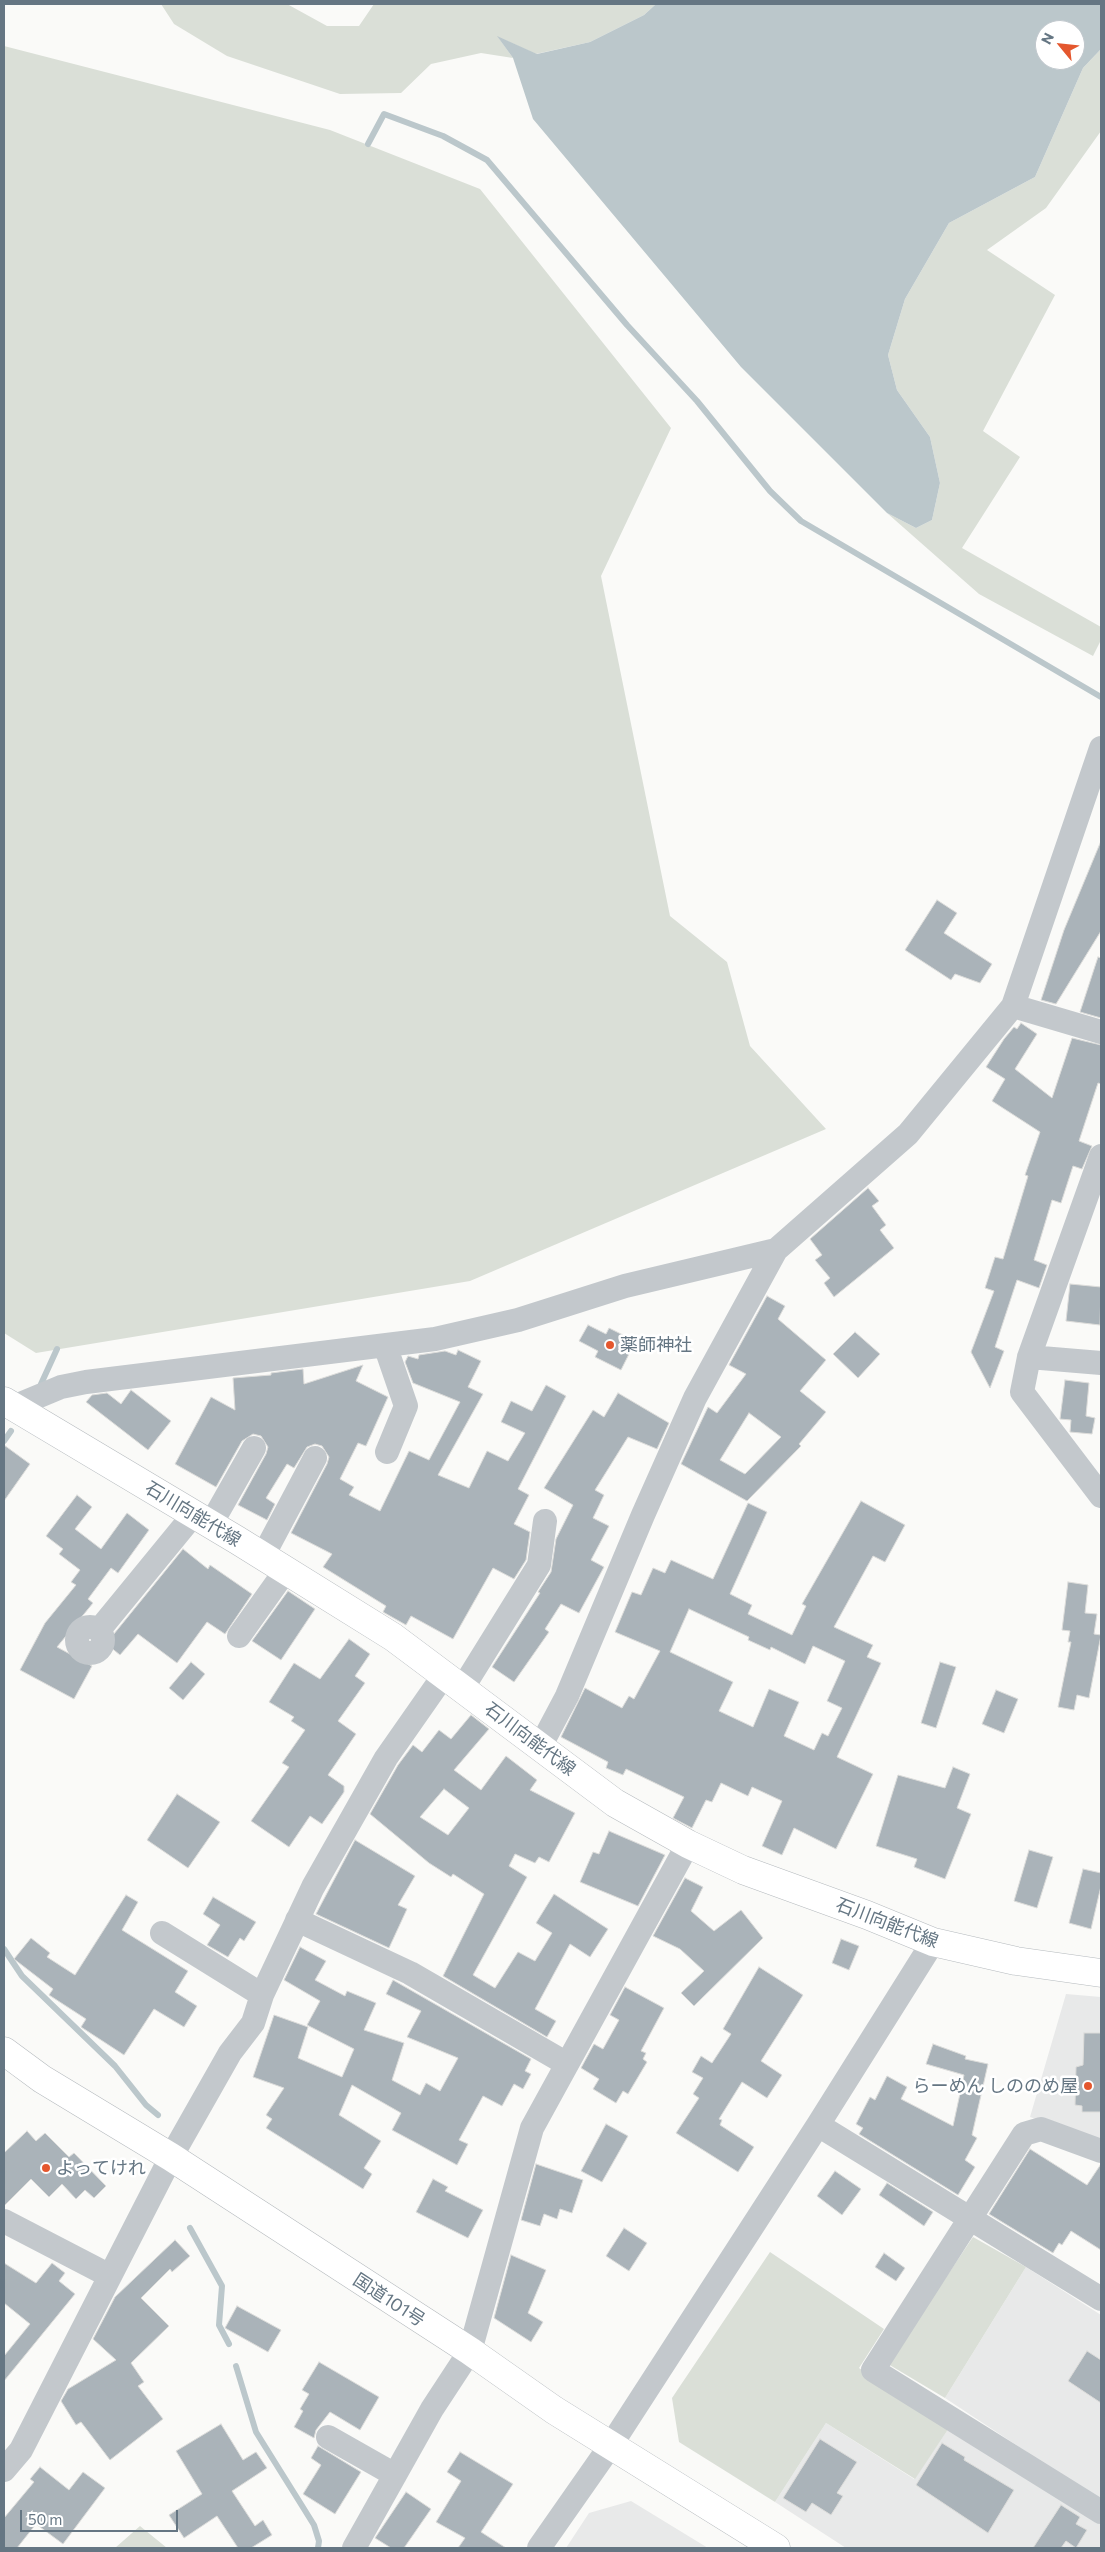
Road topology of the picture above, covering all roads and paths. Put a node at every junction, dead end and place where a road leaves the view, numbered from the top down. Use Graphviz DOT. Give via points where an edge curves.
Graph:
graph roads {
  1 [pos="1101,748"];
  2 [pos="1013,1006"];
  3 [pos="1101,1032"];
  4 [pos="1101,1156"];
  5 [pos="1092,1204"];
  6 [pos="776,1250"];
  7 [pos="385,1345"];
  8 [pos="1029,1357"];
  9 [pos="1101,1363"];
  10 [pos="8,1404"];
  11 [pos="254,1448"];
  12 [pos="387,1452"];
  13 [pos="315,1458"];
  14 [pos="1101,1496"];
  15 [pos="203,1519"];
  16 [pos="545,1521"];
  17 [pos="262,1556"];
  18 [pos="286,1570"];
  19 [pos="98,1630"];
  20 [pos="239,1636"];
  21 [pos="453,1682"];
  22 [pos="540,1747"];
  23 [pos="688,1844"];
  24 [pos="297,1920"];
  25 [pos="162,1933"];
  26 [pos="934,1942"];
  27 [pos="1101,1973"];
  28 [pos="262,1995"];
  29 [pos="4,2051"];
  30 [pos="567,2064"];
  31 [pos="818,2125"];
  32 [pos="1101,2150"];
  33 [pos="171,2157"];
  34 [pos="970,2220"];
  35 [pos="4,2221"];
  36 [pos="110,2276"];
  37 [pos="1101,2299"];
  38 [pos="470,2351"];
  39 [pos="328,2437"];
  40 [pos="611,2445"];
  41 [pos="4,2470"];
  42 [pos="395,2475"];
  43 [pos="1101,2512"];
  44 [pos="354,2548"];
  45 [pos="539,2548"];
  46 [pos="776,2548"];
  1 -- 2 [label="street"];
  2 -- 3 [label="street"];
  2 -- 6 [label="street" via="908,1134"];
  4 -- 5 [label="street"];
  5 -- 8 [label="street"];
  6 -- 7 [label="street" via="626,1286 518,1320 435,1339"];
  6 -- 22 [label="street" via="695,1398 567,1696"];
  7 -- 10 [label="street" via="86,1382"];
  7 -- 12 [label="street" via="406,1406"];
  8 -- 9 [label="street"];
  8 -- 14 [label="street" via="1022,1392"];
  10 -- 15 [label="main road, 石川向能代線"];
  11 -- 15 [label="street"];
  13 -- 17 [label="street"];
  15 -- 17 [label="main road, 石川向能代線"];
  15 -- 19 [label="street"];
  16 -- 21 [label="street" via="539,1565"];
  17 -- 18 [label="main road, 石川向能代線"];
  18 -- 20 [label="street"];
  18 -- 21 [label="main road, 石川向能代線" via="393,1637"];
  21 -- 22 [label="main road, 石川向能代線"];
  21 -- 24 [label="street" via="386,1758"];
  22 -- 23 [label="main road, 石川向能代線" via="615,1803"];
  23 -- 26 [label="main road, 石川向能代線" via="743,1870"];
  23 -- 30 [label="street"];
  24 -- 28 [label="street"];
  24 -- 30 [label="street" via="410,1973"];
  25 -- 28 [label="street"];
  26 -- 27 [label="main road, 石川向能代線" via="1016,1962"];
  26 -- 31 [label="street"];
  28 -- 33 [label="street" via="253,2023 230,2053"];
  29 -- 33 [label="main road, 国道101号" via="42,2079"];
  30 -- 38 [label="street" via="532,2128"];
  31 -- 34 [label="street"];
  31 -- 40 [label="street"];
  32 -- 34 [label="street" via="1041,2129 1024,2134"];
  33 -- 36 [label="street"];
  33 -- 38 [label="main road, 国道101号"];
  34 -- 37 [label="street"];
  34 -- 43 [label="street" via="873,2370"];
  35 -- 36 [label="street"];
  36 -- 41 [label="street" via="21,2450"];
  38 -- 40 [label="main road, 国道101号"];
  38 -- 42 [label="street"];
  39 -- 42 [label="street"];
  40 -- 45 [label="street"];
  40 -- 46 [label="main road, 国道101号"];
  42 -- 44 [label="street"];
}
